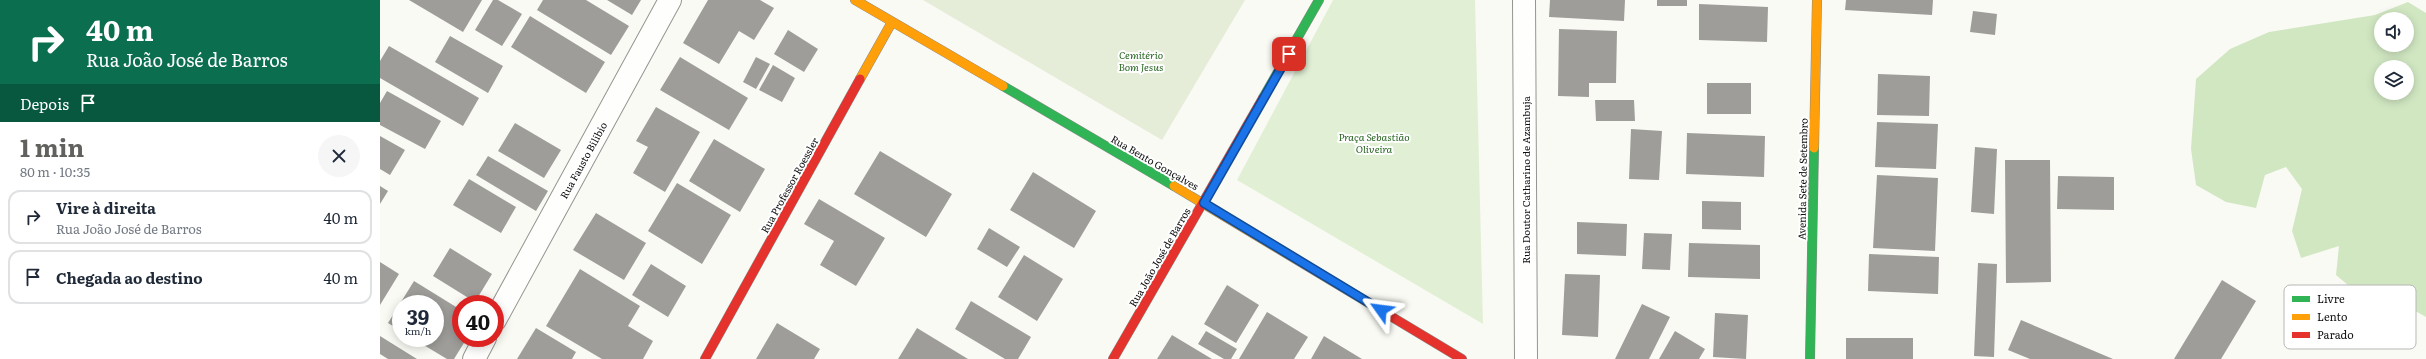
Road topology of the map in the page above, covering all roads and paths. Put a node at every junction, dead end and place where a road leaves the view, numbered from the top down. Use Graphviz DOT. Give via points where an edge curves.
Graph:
graph roads {
  1 [pos="670,0"];
  2 [pos="855,0"];
  3 [pos="1320,0"];
  4 [pos="1524,0"];
  5 [pos="1817,0"];
  6 [pos="892,22"];
  7 [pos="1204,203"];
  8 [pos="504,304"];
  9 [pos="480,347"];
  10 [pos="474,359"];
  11 [pos="705,359"];
  12 [pos="1113,359"];
  13 [pos="1462,359"];
  14 [pos="1526,359"];
  15 [pos="1810,359"];
  1 -- 8 [label="street, Rua Fausto Bilibio"];
  2 -- 6 [label="street, Rua Bento Gonçalves"];
  3 -- 7 [label="street, Rua João José de Barros"];
  4 -- 14 [label="street, Rua Doutor Catharino de Azambuja"];
  5 -- 15 [label="street, Avenida Sete de Setembro"];
  6 -- 7 [label="street, Rua Bento Gonçalves"];
  6 -- 11 [label="street, Rua Professor Roessler"];
  7 -- 12 [label="street, Rua João José de Barros"];
  7 -- 13 [label="street, Rua Bento Gonçalves"];
  9 -- 10 [label="street"];
}
